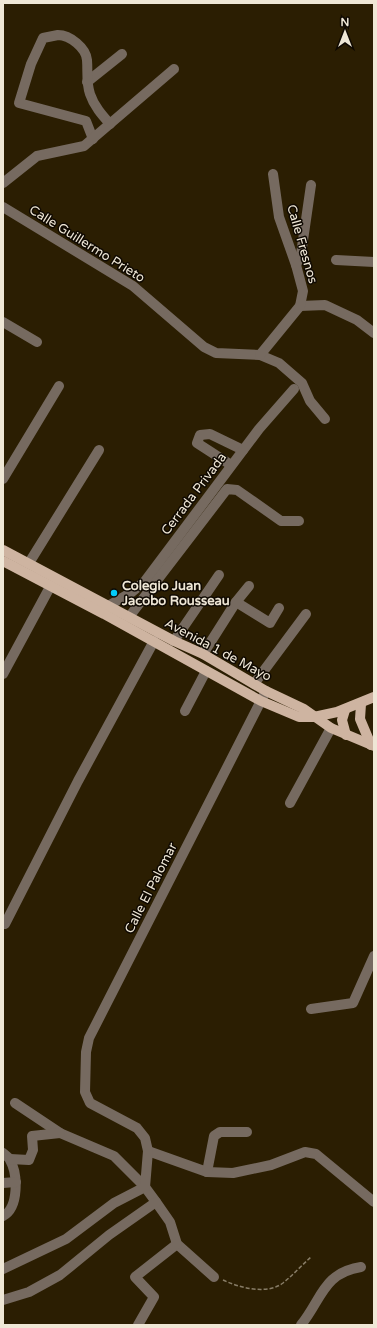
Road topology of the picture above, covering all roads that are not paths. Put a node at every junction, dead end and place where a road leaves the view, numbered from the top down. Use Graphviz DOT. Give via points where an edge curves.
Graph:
graph roads {
  1 [pos="122,54"];
  2 [pos="174,69"];
  3 [pos="87,82"];
  4 [pos="110,124"];
  5 [pos="93,139"];
  6 [pos="273,174"];
  7 [pos="3,182"];
  8 [pos="311,185"];
  9 [pos="3,207"];
  10 [pos="336,260"];
  11 [pos="374,262"];
  12 [pos="296,265"];
  13 [pos="300,306"];
  14 [pos="3,322"];
  15 [pos="374,334"];
  16 [pos="37,342"];
  17 [pos="260,355"];
  18 [pos="59,386"];
  19 [pos="294,389"];
  20 [pos="325,419"];
  21 [pos="99,450"];
  22 [pos="243,450"];
  23 [pos="231,465"];
  24 [pos="3,478"];
  25 [pos="299,521"];
  26 [pos="3,550"];
  27 [pos="3,561"];
  28 [pos="29,563"];
  29 [pos="219,575"];
  30 [pos="249,586"];
  31 [pos="50,587"];
  32 [pos="236,602"];
  33 [pos="108,606"];
  34 [pos="279,608"];
  35 [pos="306,614"];
  36 [pos="129,617"];
  37 [pos="154,641"];
  38 [pos="174,641"];
  39 [pos="203,654"];
  40 [pos="206,671"];
  41 [pos="3,674"];
  42 [pos="254,684"];
  43 [pos="266,691"];
  44 [pos="374,697"];
  45 [pos="261,701"];
  46 [pos="361,704"];
  47 [pos="345,710"];
  48 [pos="185,711"];
  49 [pos="314,717"];
  50 [pos="331,728"];
  51 [pos="346,735"];
  52 [pos="372,746"];
  53 [pos="290,803"];
  54 [pos="5,924"];
  55 [pos="374,956"];
  56 [pos="312,1009"];
  57 [pos="15,1103"];
  58 [pos="247,1132"];
  59 [pos="60,1133"];
  60 [pos="148,1151"];
  61 [pos="7,1156"];
  62 [pos="207,1172"];
  63 [pos="16,1182"];
  64 [pos="3,1183"];
  65 [pos="145,1187"];
  66 [pos="156,1202"];
  67 [pos="374,1202"];
  68 [pos="3,1216"];
  69 [pos="178,1244"];
  70 [pos="361,1267"];
  71 [pos="3,1269"];
  72 [pos="214,1277"];
  73 [pos="3,1300"];
  74 [pos="138,1325"];
  75 [pos="301,1325"];
  1 -- 3 [label="street"];
  2 -- 4 [label="street"];
  3 -- 4 [label="street" via="97,109"];
  3 -- 5 [label="street" via="87,58 82,48 76,42 60,35 43,38 31,64 19,103 86,121"];
  4 -- 5 [label="street"];
  5 -- 7 [label="street" via="84,146 36,156"];
  6 -- 12 [label="street, Calle Fresnos" via="279,217"];
  8 -- 12 [label="street" via="301,254"];
  9 -- 17 [label="street, Calle Guillermo Prieto" via="133,286 204,347 216,354"];
  10 -- 11 [label="street"];
  12 -- 13 [label="street, Calle Fresnos" via="303,291"];
  13 -- 15 [label="street" via="325,305 357,320"];
  13 -- 17 [label="street"];
  14 -- 16 [label="street"];
  17 -- 20 [label="street, Calle Guillermo Prieto" via="279,363 302,383 310,401"];
  18 -- 24 [label="street"];
  19 -- 22 [label="street, Cerrada Privada"];
  21 -- 28 [label="street"];
  22 -- 23 [label="street, Cerrada Privada"];
  22 -- 23 [label="street" via="210,434 200,435 197,443"];
  23 -- 33 [label="street, Cerrada Privada" via="144,581 132,592"];
  25 -- 36 [label="street" via="281,521 237,490 227,489"];
  26 -- 28 [label="main road, Avenida 1 de Mayo"];
  27 -- 31 [label="main road, Avenida 1 de Mayo"];
  28 -- 33 [label="main road, Avenida 1 de Mayo"];
  29 -- 38 [label="street"];
  30 -- 32 [label="street"];
  31 -- 37 [label="main road, Avenida 1 de Mayo"];
  31 -- 41 [label="street"];
  32 -- 34 [label="street" via="270,623"];
  32 -- 39 [label="street"];
  33 -- 36 [label="main road, Avenida 1 de Mayo"];
  35 -- 42 [label="street"];
  36 -- 38 [label="main road, Avenida 1 de Mayo"];
  37 -- 40 [label="main road, Avenida 1 de Mayo"];
  37 -- 54 [label="street" via="78,781"];
  38 -- 39 [label="main road, Avenida 1 de Mayo"];
  39 -- 42 [label="main road, Avenida 1 de Mayo"];
  40 -- 45 [label="main road, Avenida 1 de Mayo"];
  40 -- 48 [label="street"];
  42 -- 43 [label="main road, Avenida 1 de Mayo"];
  43 -- 45 [label="street, Calle El Palomar"];
  43 -- 49 [label="main road, Avenida 1 de Mayo"];
  44 -- 46 [label="main road"];
  45 -- 49 [label="main road, Avenida 1 de Mayo" via="299,717"];
  45 -- 60 [label="street, Calle El Palomar" via="89,1038 84,1092 90,1103 137,1128 145,1138"];
  46 -- 47 [label="main road"];
  46 -- 52 [label="main road" via="360,719"];
  47 -- 49 [label="main road"];
  47 -- 51 [label="main road" via="342,720"];
  49 -- 50 [label="main road, Avenida 1 de Mayo"];
  50 -- 51 [label="main road, Avenida 1 de Mayo"];
  50 -- 53 [label="street"];
  51 -- 52 [label="main road, Avenida 1 de Mayo"];
  55 -- 56 [label="street" via="353,1003"];
  57 -- 59 [label="street"];
  58 -- 62 [label="street" via="220,1132 214,1136"];
  59 -- 61 [label="street" via="32,1136 33,1150 28,1160"];
  59 -- 65 [label="street" via="114,1156"];
  60 -- 62 [label="street"];
  60 -- 65 [label="street"];
  61 -- 63 [label="street"];
  62 -- 67 [label="street" via="234,1173 272,1165 304,1152 316,1154"];
  63 -- 64 [label="street"];
  63 -- 68 [label="street" via="14,1204"];
  65 -- 66 [label="street"];
  65 -- 71 [label="street" via="114,1203 66,1239"];
  66 -- 69 [label="street" via="170,1222"];
  66 -- 73 [label="street" via="109,1235 60,1275 29,1292"];
  69 -- 72 [label="street"];
  69 -- 74 [label="street" via="135,1277 154,1297"];
  70 -- 75 [label="street" via="349,1269 330,1280"];
}
